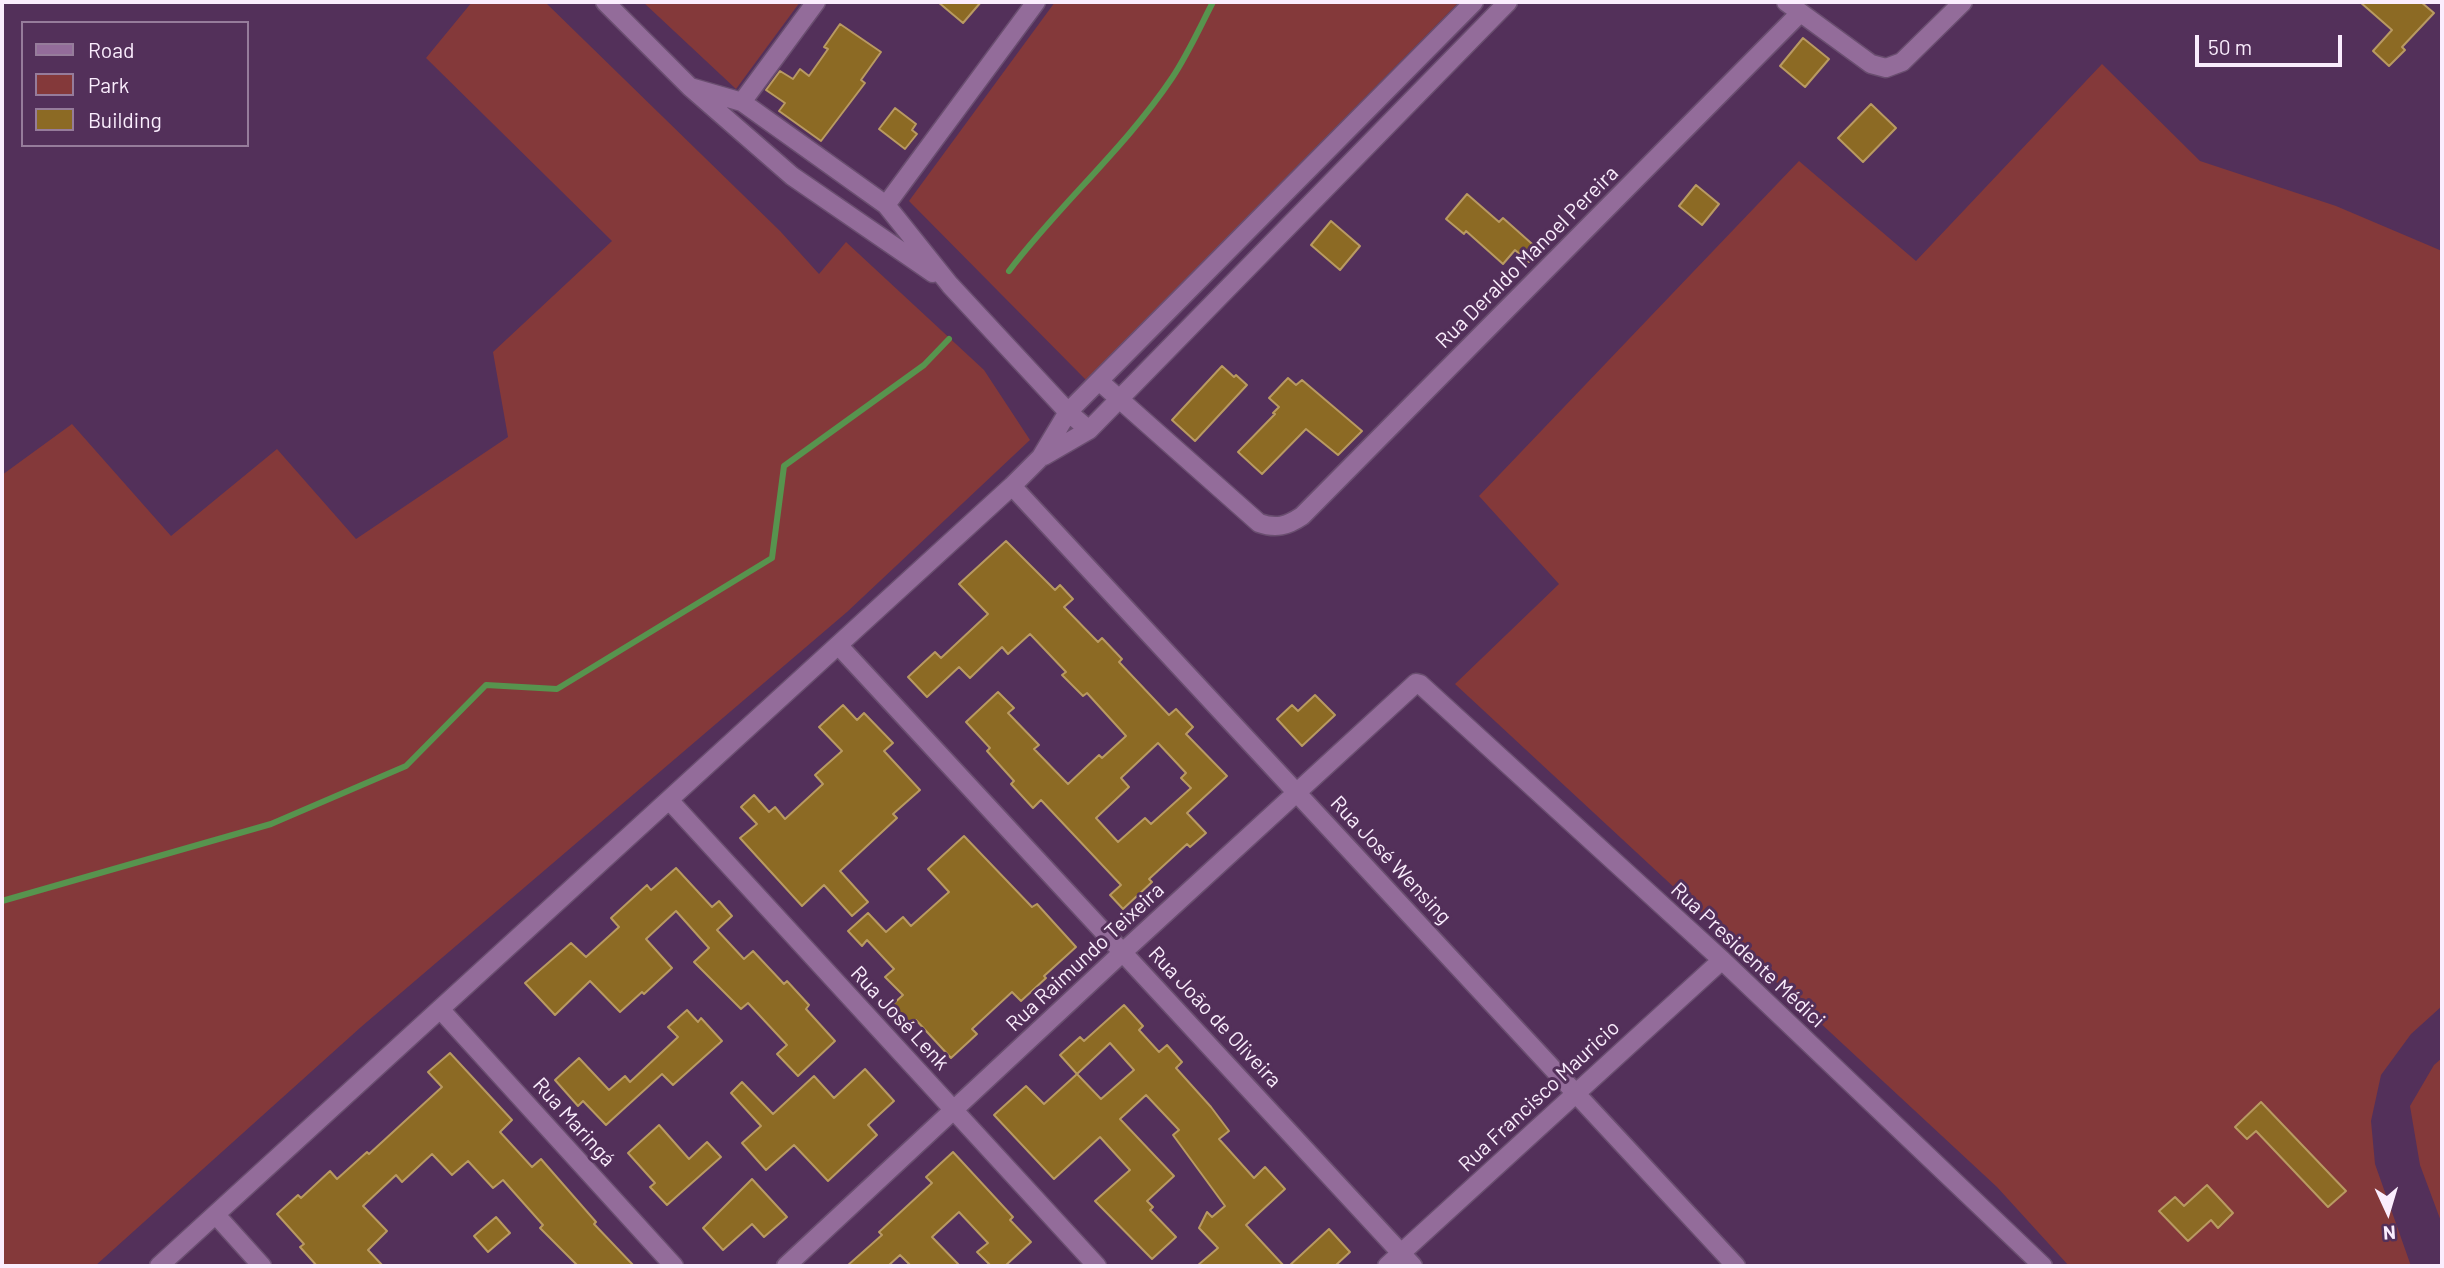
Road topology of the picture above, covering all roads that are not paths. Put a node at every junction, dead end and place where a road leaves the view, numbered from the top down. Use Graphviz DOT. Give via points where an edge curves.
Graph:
graph roads {
  1 [pos="605,2"];
  2 [pos="816,2"];
  3 [pos="1036,2"];
  4 [pos="1474,2"];
  5 [pos="1508,2"];
  6 [pos="1964,2"];
  7 [pos="1793,7"];
  8 [pos="690,87"];
  9 [pos="742,102"];
  10 [pos="886,205"];
  11 [pos="950,285"];
  12 [pos="1099,381"];
  13 [pos="1118,399"];
  14 [pos="1068,412"];
  15 [pos="1089,430"];
  16 [pos="1041,457"];
  17 [pos="1012,486"];
  18 [pos="839,646"];
  19 [pos="1416,683"];
  20 [pos="1297,792"];
  21 [pos="669,800"];
  22 [pos="1123,952"];
  23 [pos="1722,960"];
  24 [pos="440,1009"];
  25 [pos="1577,1092"];
  26 [pos="955,1111"];
  27 [pos="216,1215"];
  28 [pos="1407,1260"];
  29 [pos="159,1266"];
  30 [pos="262,1266"];
  31 [pos="674,1266"];
  32 [pos="786,1266"];
  33 [pos="1097,1266"];
  34 [pos="1387,1266"];
  35 [pos="1736,1266"];
  36 [pos="2043,1266"];
  1 -- 8 [label="street"];
  2 -- 9 [label="street"];
  3 -- 10 [label="street"];
  4 -- 12 [label="street"];
  5 -- 13 [label="street"];
  6 -- 7 [label="street" via="1902,62 1886,68 1871,64"];
  7 -- 13 [label="street, Rua Deraldo Manoel Pereira" via="1301,516 1282,527 1270,527 1251,517"];
  8 -- 9 [label="street"];
  8 -- 11 [label="street" via="792,176"];
  9 -- 10 [label="street"];
  10 -- 11 [label="street"];
  11 -- 14 [label="street"];
  12 -- 13 [label="street"];
  12 -- 14 [label="street"];
  13 -- 15 [label="street"];
  14 -- 15 [label="street"];
  14 -- 16 [label="street"];
  15 -- 16 [label="street"];
  16 -- 17 [label="street"];
  17 -- 18 [label="street"];
  17 -- 20 [label="street, Rua José Wensing"];
  18 -- 21 [label="street"];
  18 -- 22 [label="street, Rua João de Oliveira"];
  19 -- 20 [label="street, Rua Raimundo Teixeira"];
  19 -- 23 [label="street, Rua Presidente Médici"];
  20 -- 22 [label="street, Rua Raimundo Teixeira"];
  20 -- 25 [label="street, Rua José Wensing"];
  21 -- 24 [label="street"];
  21 -- 26 [label="street, Rua José Lenk"];
  22 -- 26 [label="street, Rua Raimundo Teixeira"];
  22 -- 28 [label="street, Rua João de Oliveira"];
  23 -- 25 [label="street, Rua Francisco Mauricio"];
  23 -- 36 [label="street, Rua Presidente Médici"];
  24 -- 27 [label="street"];
  24 -- 31 [label="street, Rua Maringá"];
  25 -- 28 [label="street, Rua Francisco Mauricio"];
  25 -- 35 [label="street, Rua José Wensing"];
  26 -- 32 [label="street, Rua Raimundo Teixeira"];
  26 -- 33 [label="street, Rua José Lenk"];
  27 -- 29 [label="street"];
  27 -- 30 [label="street"];
  28 -- 34 [label="street, Rua Francisco Mauricio"];
}
